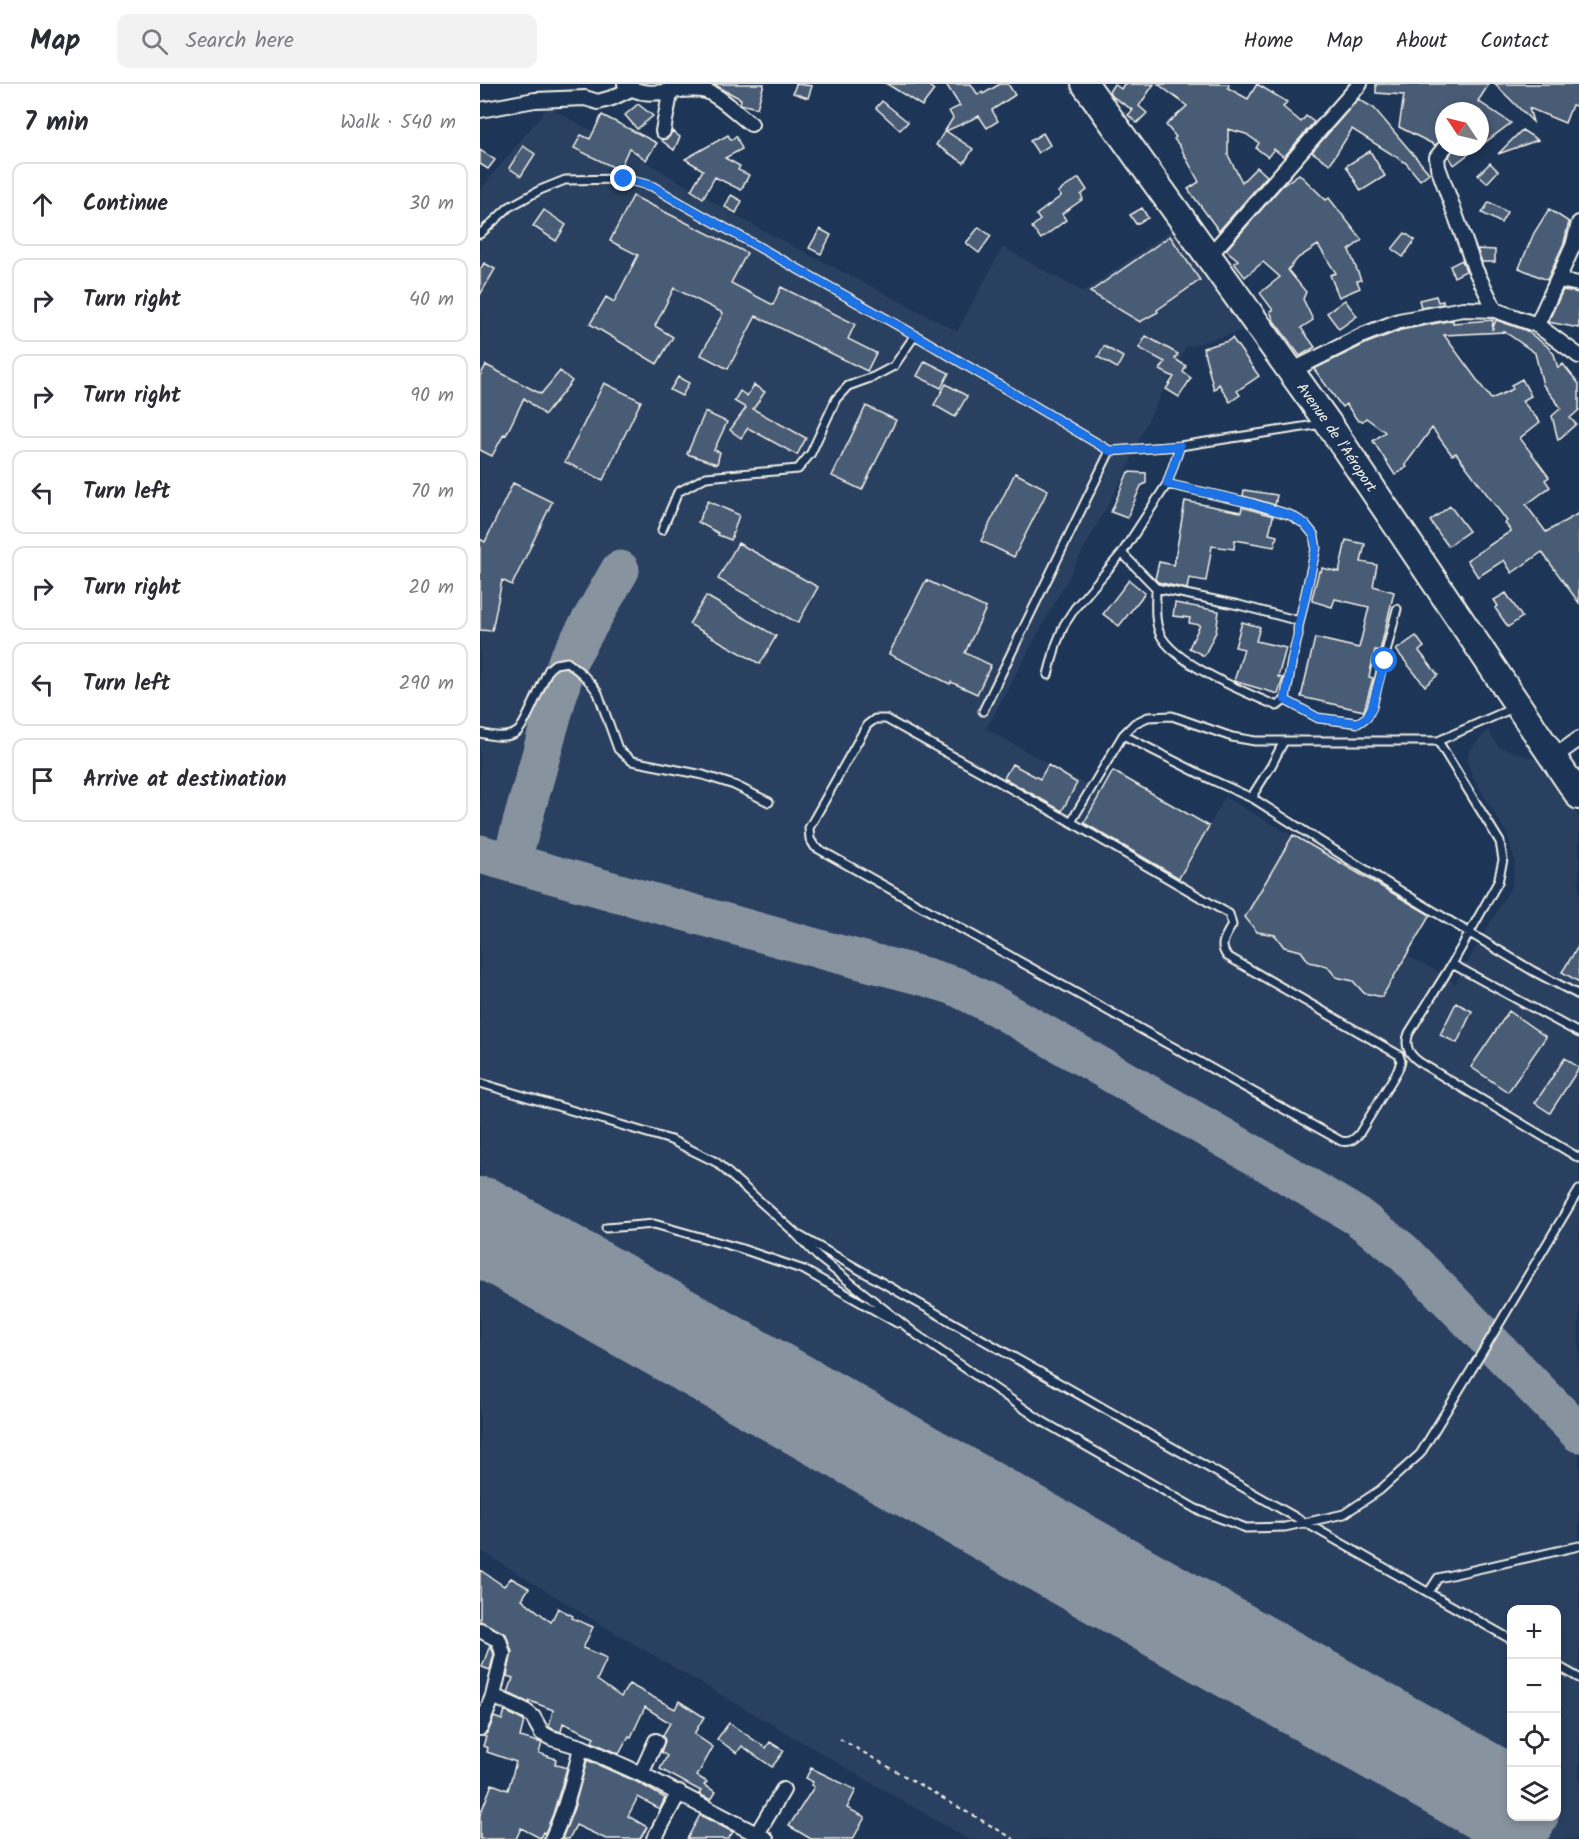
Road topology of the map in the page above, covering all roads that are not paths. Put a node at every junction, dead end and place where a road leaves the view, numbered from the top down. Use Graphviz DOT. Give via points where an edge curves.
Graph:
graph roads {
  1 [pos="1085,84"];
  2 [pos="1360,84"];
  3 [pos="628,87"];
  4 [pos="671,88"];
  5 [pos="480,110"];
  6 [pos="751,124"];
  7 [pos="663,131"];
  8 [pos="1438,156"];
  9 [pos="1579,223"];
  10 [pos="480,234"];
  11 [pos="1209,256"];
  12 [pos="1559,280"];
  13 [pos="1579,284"];
  14 [pos="1495,310"];
  15 [pos="1537,325"];
  16 [pos="915,335"];
  17 [pos="1579,356"];
  18 [pos="1291,371"];
  19 [pos="1328,423"];
  20 [pos="1180,446"];
  21 [pos="1110,451"];
  22 [pos="1167,484"];
  23 [pos="662,530"];
  24 [pos="1122,553"];
  25 [pos="1156,588"];
  26 [pos="1397,609"];
  27 [pos="1299,621"];
  28 [pos="1048,675"];
  29 [pos="1285,700"];
  30 [pos="1518,706"];
  31 [pos="983,711"];
  32 [pos="480,733"];
  33 [pos="1123,735"];
  34 [pos="1579,739"];
  35 [pos="1284,741"];
  36 [pos="1438,741"];
  37 [pos="1554,757"];
  38 [pos="1579,796"];
  39 [pos="1254,799"];
  40 [pos="769,802"];
  41 [pos="1071,822"];
  42 [pos="1469,931"];
  43 [pos="1452,964"];
  44 [pos="1579,995"];
  45 [pos="1579,1033"];
  46 [pos="480,1083"];
  47 [pos="1579,1158"];
  48 [pos="1579,1190"];
  49 [pos="606,1228"];
  50 [pos="793,1232"];
  51 [pos="917,1335"];
  52 [pos="1306,1522"];
  53 [pos="1579,1546"];
  54 [pos="1429,1592"];
  55 [pos="480,1630"];
  56 [pos="1507,1637"];
  57 [pos="1561,1667"];
  58 [pos="1579,1678"];
  59 [pos="493,1696"];
  60 [pos="480,1728"];
  61 [pos="656,1741"];
  62 [pos="581,1747"];
  63 [pos="642,1774"];
  64 [pos="783,1790"];
  65 [pos="679,1792"];
  66 [pos="759,1837"];
  67 [pos="552,1839"];
  68 [pos="654,1839"];
  1 -- 11 [label="highway, Avenue de l'Aéroport"];
  2 -- 11 [label="street"];
  3 -- 4 [label="street"];
  3 -- 5 [label="street" via="612,99 598,102 585,98 535,100"];
  4 -- 6 [label="street" via="706,91"];
  4 -- 7 [label="street"];
  8 -- 14 [label="street" via="1438,167 1474,269"];
  9 -- 12 [label="street"];
  10 -- 16 [label="lane" via="508,207 565,180 624,179 652,186"];
  11 -- 18 [label="highway, Avenue de l'Aéroport"];
  12 -- 13 [label="street"];
  12 -- 15 [label="street"];
  14 -- 15 [label="street"];
  14 -- 18 [label="street" via="1463,309 1399,321"];
  15 -- 17 [label="street"];
  16 -- 21 [label="lane"];
  16 -- 23 [label="lane" via="894,366 848,386 836,399 811,453 798,469 706,477 678,492"];
  18 -- 19 [label="highway, Avenue de l'Aéroport"];
  19 -- 20 [label="lane"];
  19 -- 30 [label="highway, Avenue de l'Aéroport"];
  20 -- 21 [label="lane"];
  20 -- 22 [label="lane"];
  21 -- 31 [label="lane"];
  22 -- 24 [label="lane"];
  22 -- 27 [label="lane" via="1251,503 1305,524 1314,535 1316,548"];
  24 -- 25 [label="lane"];
  24 -- 28 [label="lane" via="1064,625"];
  25 -- 27 [label="lane"];
  25 -- 29 [label="lane" via="1156,621 1165,643 1197,668 1235,688 1277,706"];
  26 -- 29 [label="lane" via="1367,717 1358,723 1318,718"];
  27 -- 29 [label="lane"];
  30 -- 36 [label="lane"];
  30 -- 37 [label="highway, Avenue de l'Aéroport"];
  32 -- 40 [label="lane" via="510,736 520,730 549,669 567,662 593,685 618,749 632,761 703,775"];
  33 -- 35 [label="lane" via="1148,717 1172,716 1232,737"];
  33 -- 39 [label="lane"];
  33 -- 41 [label="lane"];
  34 -- 37 [label="street"];
  35 -- 36 [label="lane"];
  35 -- 39 [label="lane"];
  36 -- 42 [label="lane" via="1500,842 1503,860 1498,882"];
  37 -- 38 [label="highway, Avenue de l'Aéroport"];
  39 -- 42 [label="lane"];
  41 -- 41 [label="lane" via="1229,914 1232,925 1222,943 1227,956 1399,1055 1398,1070 1355,1139 1341,1141 815,847 809,828 867,725 875,719 886,719"];
  42 -- 43 [label="lane"];
  42 -- 44 [label="lane"];
  43 -- 45 [label="lane"];
  43 -- 47 [label="lane" via="1409,1033 1406,1041 1413,1058"];
  46 -- 50 [label="lane" via="671,1140 716,1162"];
  48 -- 52 [label="lane" via="1420,1454 1380,1490 1344,1514"];
  49 -- 51 [label="lane" via="654,1224 804,1270"];
  50 -- 51 [label="lane" via="818,1257"];
  50 -- 52 [label="lane"];
  51 -- 52 [label="lane" via="1042,1421 1196,1509 1246,1528"];
  52 -- 54 [label="lane"];
  53 -- 54 [label="lane" via="1438,1578"];
  54 -- 56 [label="lane"];
  55 -- 59 [label="street" via="499,1640 502,1646"];
  57 -- 58 [label="lane"];
  59 -- 60 [label="street"];
  59 -- 62 [label="street" via="524,1710 551,1738"];
  61 -- 63 [label="street"];
  62 -- 63 [label="street"];
  62 -- 67 [label="street" via="573,1784"];
  63 -- 65 [label="street"];
  64 -- 66 [label="street"];
  65 -- 66 [label="street"];
  65 -- 68 [label="street"];
}
